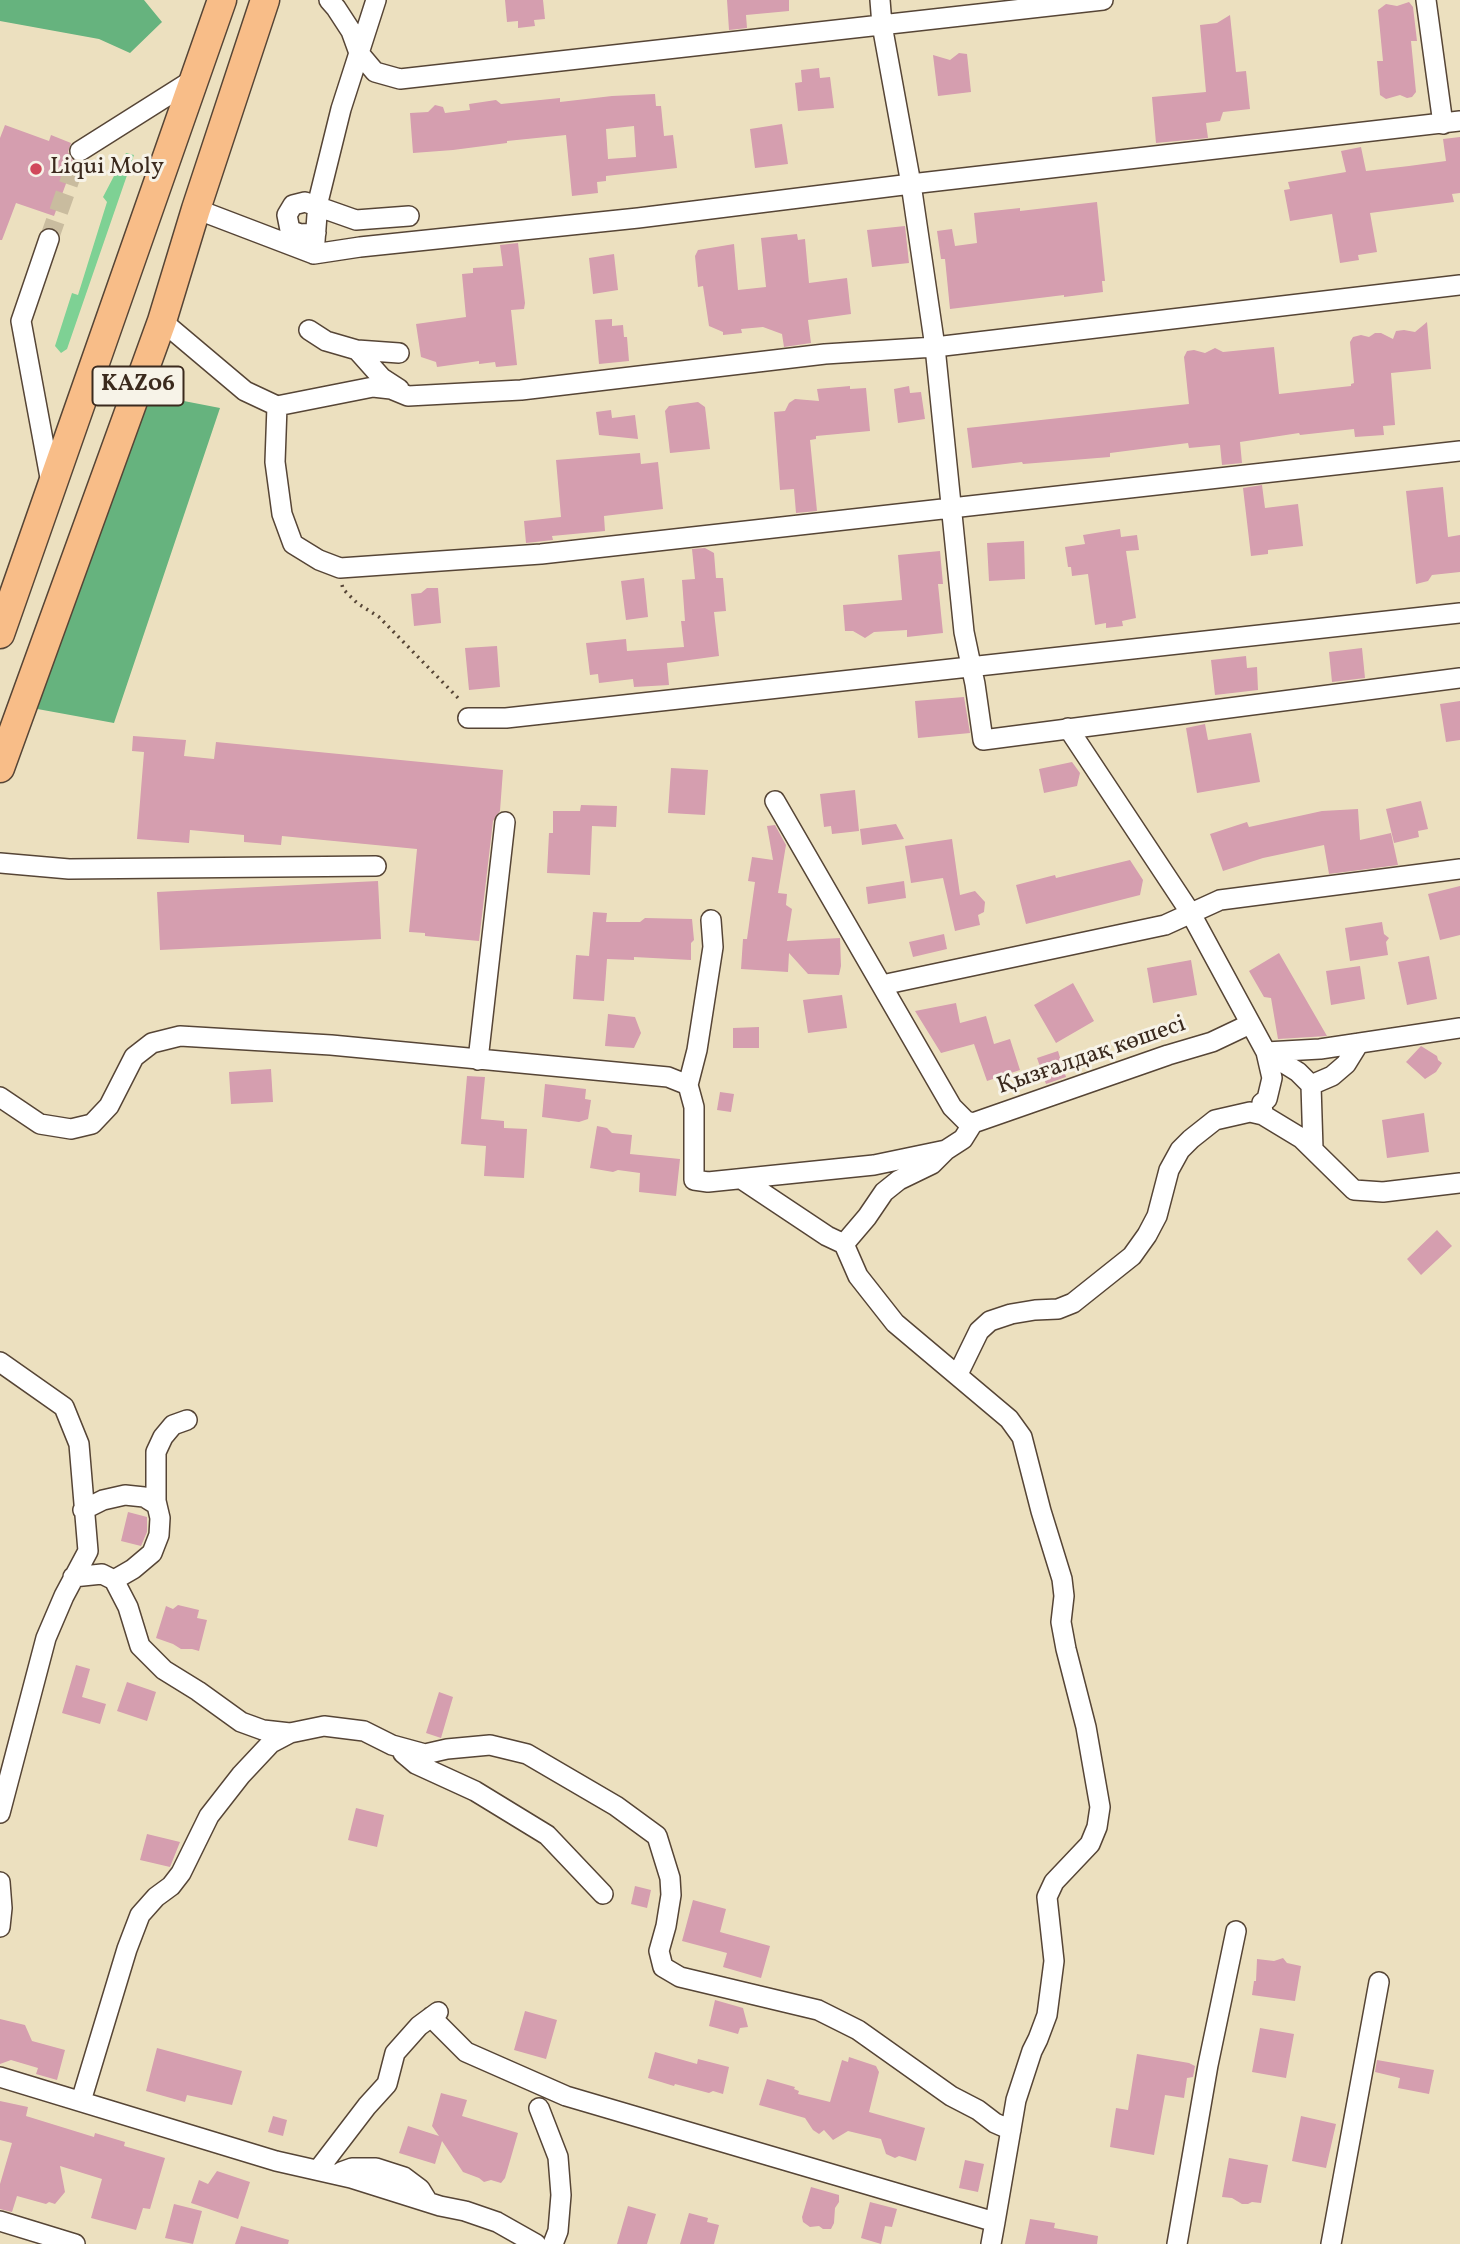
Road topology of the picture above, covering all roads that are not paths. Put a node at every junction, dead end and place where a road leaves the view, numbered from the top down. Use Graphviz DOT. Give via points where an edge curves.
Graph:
graph roads {
  1 [pos="222,0"];
  2 [pos="265,0"];
  3 [pos="329,0"];
  4 [pos="376,0"];
  5 [pos="880,0"];
  6 [pos="1103,0"];
  7 [pos="1426,0"];
  8 [pos="882,25"];
  9 [pos="359,53"];
  10 [pos="194,79"];
  11 [pos="1451,122"];
  12 [pos="80,152"];
  13 [pos="911,184"];
  14 [pos="318,207"];
  15 [pos="196,209"];
  16 [pos="409,216"];
  17 [pos="316,233"];
  18 [pos="49,239"];
  19 [pos="314,254"];
  20 [pos="1460,285"];
  21 [pos="162,321"];
  22 [pos="309,330"];
  23 [pos="935,347"];
  24 [pos="356,350"];
  25 [pos="398,353"];
  26 [pos="408,396"];
  27 [pos="276,406"];
  28 [pos="1460,451"];
  29 [pos="52,485"];
  30 [pos="951,507"];
  31 [pos="1460,613"];
  32 [pos="0,634"];
  33 [pos="970,668"];
  34 [pos="1460,678"];
  35 [pos="472,718"];
  36 [pos="1068,728"];
  37 [pos="0,768"];
  38 [pos="775,801"];
  39 [pos="505,822"];
  40 [pos="0,863"];
  41 [pos="376,866"];
  42 [pos="1460,869"];
  43 [pos="1190,912"];
  44 [pos="710,920"];
  45 [pos="882,985"];
  46 [pos="1251,1024"];
  47 [pos="1460,1028"];
  48 [pos="1359,1043"];
  49 [pos="1266,1052"];
  50 [pos="478,1060"];
  51 [pos="1311,1084"];
  52 [pos="688,1085"];
  53 [pos="0,1097"];
  54 [pos="1263,1115"];
  55 [pos="973,1123"];
  56 [pos="1313,1149"];
  57 [pos="946,1150"];
  58 [pos="743,1180"];
  59 [pos="1460,1184"];
  60 [pos="844,1244"];
  61 [pos="0,1362"];
  62 [pos="958,1374"];
  63 [pos="187,1420"];
  64 [pos="157,1505"];
  65 [pos="83,1510"];
  66 [pos="74,1577"];
  67 [pos="114,1580"];
  68 [pos="290,1733"];
  69 [pos="392,1745"];
  70 [pos="0,1813"];
  71 [pos="0,1882"];
  72 [pos="603,1894"];
  73 [pos="0,1927"];
  74 [pos="1236,1931"];
  75 [pos="1378,1982"];
  76 [pos="0,2077"];
  77 [pos="81,2101"];
  78 [pos="539,2108"];
  79 [pos="1011,2130"];
  80 [pos="326,2172"];
  81 [pos="0,2221"];
  82 [pos="995,2222"];
  83 [pos="75,2244"];
  84 [pos="536,2244"];
  85 [pos="553,2244"];
  86 [pos="991,2244"];
  87 [pos="1177,2244"];
  88 [pos="1331,2244"];
  1 -- 10 [label="highway, KАZ06"];
  2 -- 15 [label="highway, KАZ06"];
  3 -- 9 [label="street"];
  4 -- 9 [label="street"];
  5 -- 8 [label="street"];
  6 -- 8 [label="street"];
  7 -- 11 [label="street"];
  8 -- 9 [label="street" via="400,79 375,72"];
  8 -- 13 [label="street"];
  9 -- 14 [label="street"];
  10 -- 12 [label="street"];
  10 -- 29 [label="highway, KАZ06"];
  11 -- 13 [label="street"];
  13 -- 19 [label="street"];
  13 -- 23 [label="street"];
  14 -- 16 [label="street" via="356,220"];
  14 -- 17 [label="street"];
  14 -- 17 [label="street" via="305,202 293,205 287,215 290,230"];
  15 -- 19 [label="street"];
  15 -- 21 [label="highway, KАZ06"];
  17 -- 19 [label="street"];
  18 -- 29 [label="street" via="21,321"];
  20 -- 23 [label="street"];
  21 -- 27 [label="street" via="245,391"];
  21 -- 37 [label="highway, KАZ06"];
  22 -- 24 [label="street"];
  23 -- 26 [label="street" via="825,354 522,390"];
  23 -- 30 [label="street"];
  24 -- 25 [label="street"];
  24 -- 26 [label="street" via="382,378"];
  26 -- 27 [label="street" via="373,387"];
  27 -- 30 [label="street" via="275,462 282,514 293,544 340,568 541,554"];
  28 -- 30 [label="street"];
  29 -- 32 [label="highway, KАZ06"];
  30 -- 33 [label="street"];
  31 -- 33 [label="street"];
  33 -- 35 [label="street"];
  33 -- 36 [label="street" via="983,740"];
  34 -- 36 [label="street"];
  36 -- 43 [label="street"];
  38 -- 45 [label="street"];
  39 -- 50 [label="street"];
  40 -- 41 [label="street" via="97,870"];
  42 -- 43 [label="street" via="1220,900"];
  43 -- 45 [label="street" via="1165,925"];
  43 -- 46 [label="street"];
  44 -- 52 [label="street" via="713,947"];
  45 -- 55 [label="street, Қызғалдақ көшесі" via="952,1107"];
  46 -- 49 [label="street"];
  46 -- 55 [label="street, Қызғалдақ көшесі" via="1212,1042"];
  47 -- 48 [label="street"];
  48 -- 49 [label="street"];
  48 -- 51 [label="street" via="1332,1076"];
  49 -- 51 [label="street"];
  49 -- 54 [label="street" via="1272,1078 1262,1103"];
  50 -- 52 [label="street" via="668,1077"];
  50 -- 53 [label="street" via="180,1035 152,1044 134,1057 109,1106 92,1124 71,1129 40,1124"];
  51 -- 56 [label="street"];
  52 -- 58 [label="street" via="694,1107 694,1180"];
  54 -- 56 [label="street"];
  54 -- 62 [label="street" via="1250,1111 1215,1120 1191,1139 1169,1170 1157,1216 1132,1255 1073,1303 990,1321 979,1331"];
  55 -- 57 [label="street" via="962,1139"];
  56 -- 59 [label="street" via="1354,1190 1383,1192"];
  57 -- 58 [label="street" via="874,1166"];
  57 -- 60 [label="street" via="932,1164 884,1192"];
  58 -- 60 [label="street"];
  60 -- 62 [label="street" via="858,1276 895,1323"];
  61 -- 65 [label="street" via="64,1407 79,1444"];
  62 -- 79 [label="street" via="1009,1419 1022,1437 1062,1579 1063,1635 1100,1807 1090,1844 1054,1882 1048,1896 1054,1961 1047,2015 1016,2100"];
  63 -- 64 [label="street" via="173,1425 156,1452"];
  64 -- 65 [label="street" via="144,1497 125,1495"];
  64 -- 67 [label="street" via="159,1535 152,1553"];
  65 -- 66 [label="street" via="88,1551"];
  66 -- 67 [label="street" via="102,1574"];
  66 -- 70 [label="street" via="46,1638"];
  67 -- 68 [label="street" via="140,1646 163,1670 241,1722"];
  68 -- 69 [label="street" via="324,1726 364,1731"];
  68 -- 77 [label="street" via="271,1743 241,1775 209,1816 172,1886 140,1915"];
  69 -- 72 [label="street" via="416,1764 475,1791 547,1835"];
  69 -- 79 [label="street" via="425,1754 490,1745 527,1754 616,1806 657,1836 670,1878 671,1895 659,1951 663,1967 680,1977 818,2010 858,2030 922,2077"];
  71 -- 73 [label="street"];
  74 -- 87 [label="street"];
  75 -- 88 [label="street"];
  76 -- 77 [label="street"];
  77 -- 80 [label="street"];
  78 -- 85 [label="street" via="558,2157 561,2195"];
  79 -- 82 [label="street"];
  80 -- 82 [label="street" via="367,2106 387,2084 395,2053 434,2015 466,2052 566,2096"];
  80 -- 84 [label="street" via="497,2222"];
  81 -- 83 [label="street"];
  82 -- 86 [label="street"];
}
